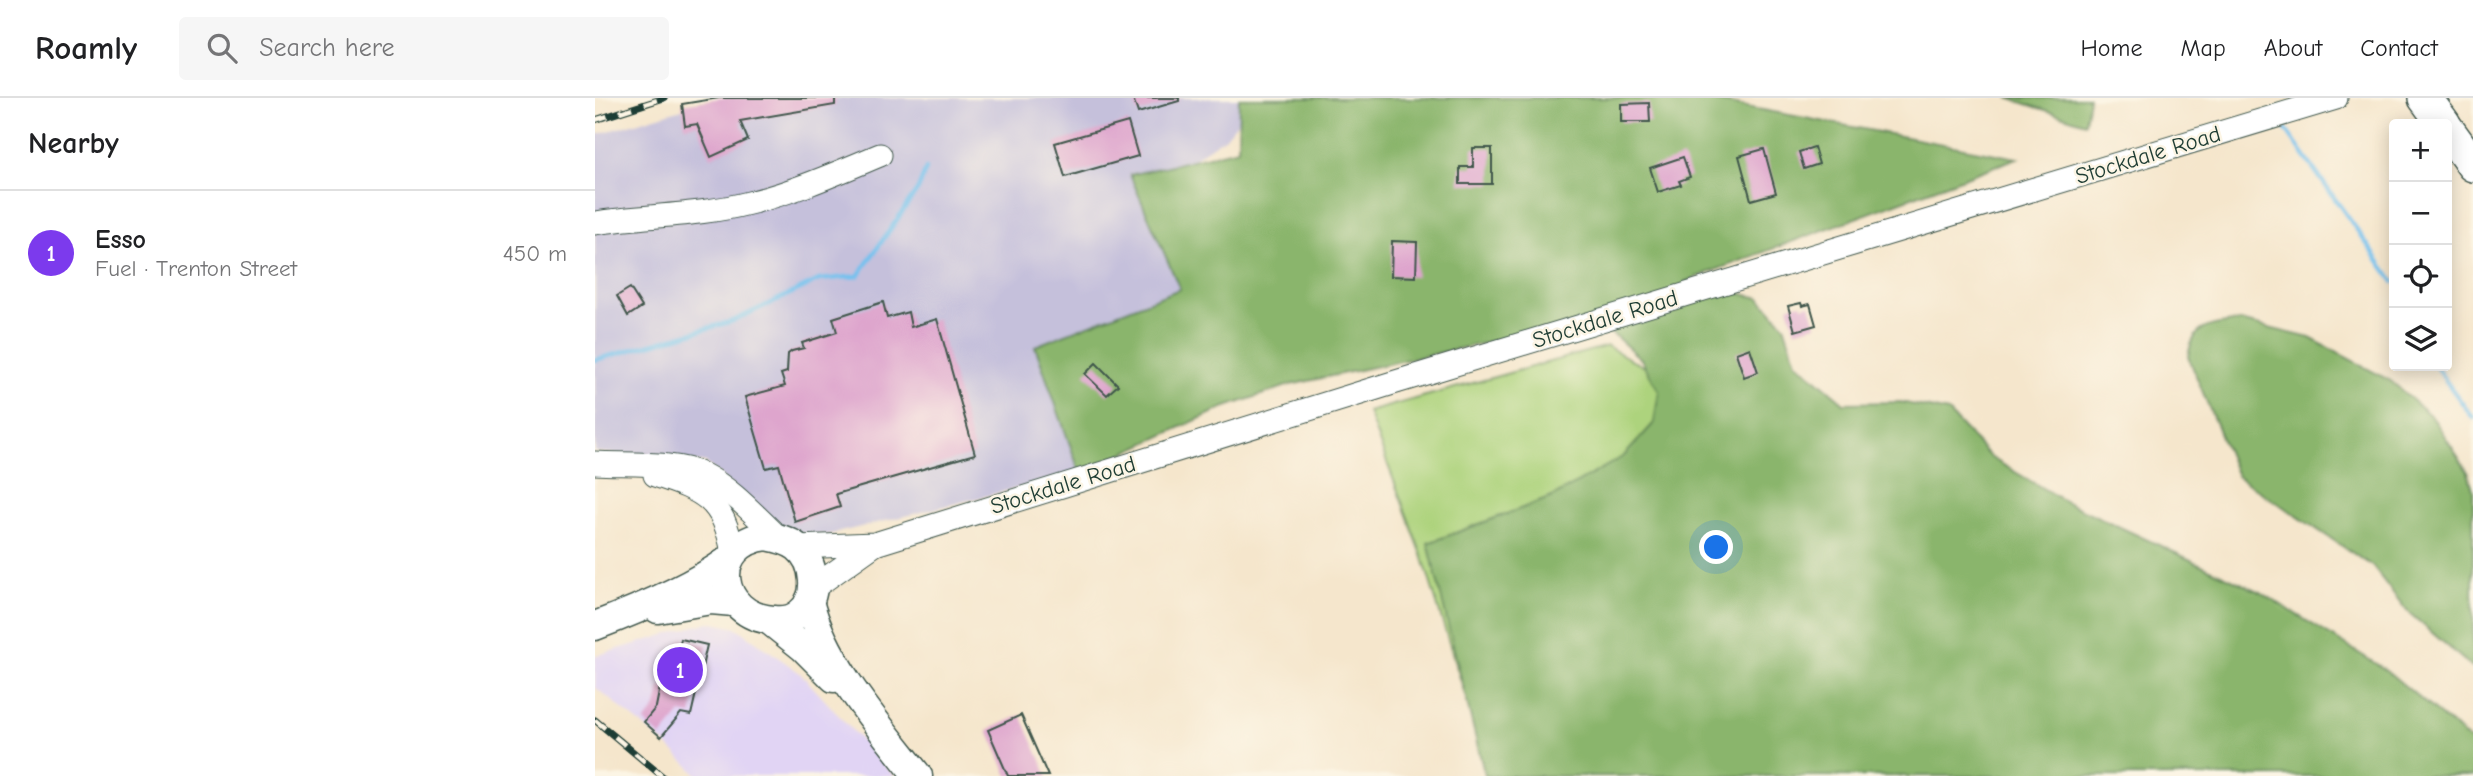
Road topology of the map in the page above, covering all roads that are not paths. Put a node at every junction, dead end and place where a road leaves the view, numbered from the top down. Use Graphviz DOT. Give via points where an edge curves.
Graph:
graph roads {
  1 [pos="2336,98"];
  2 [pos="2439,117"];
  3 [pos="880,155"];
  4 [pos="2473,165"];
  5 [pos="595,223"];
  6 [pos="595,463"];
  7 [pos="626,465"];
  8 [pos="789,543"];
  9 [pos="875,544"];
  10 [pos="731,557"];
  11 [pos="811,595"];
  12 [pos="734,602"];
  13 [pos="628,614"];
  14 [pos="769,620"];
  15 [pos="595,626"];
  16 [pos="866,709"];
  17 [pos="918,776"];
  1 -- 9 [label="street, Stockdale Road"];
  2 -- 4 [label="highway"];
  3 -- 5 [label="street" via="748,204"];
  6 -- 7 [label="street"];
  7 -- 8 [label="street" via="703,474"];
  7 -- 10 [label="street" via="680,483 710,499 722,516"];
  8 -- 9 [label="street, Stockdale Road"];
  8 -- 10 [label="main road" via="767,537 751,539"];
  8 -- 11 [label="main road" via="804,554 810,566"];
  9 -- 11 [label="street, Stockdale Road"];
  10 -- 12 [label="main road" via="726,583"];
  10 -- 13 [label="main road" via="711,573"];
  11 -- 14 [label="main road" via="806,608 794,617"];
  11 -- 16 [label="main road" via="813,617 825,643"];
  12 -- 13 [label="main road" via="711,600"];
  12 -- 14 [label="main road" via="747,614"];
  13 -- 15 [label="main road"];
  14 -- 16 [label="main road"];
  16 -- 17 [label="main road"];
}
